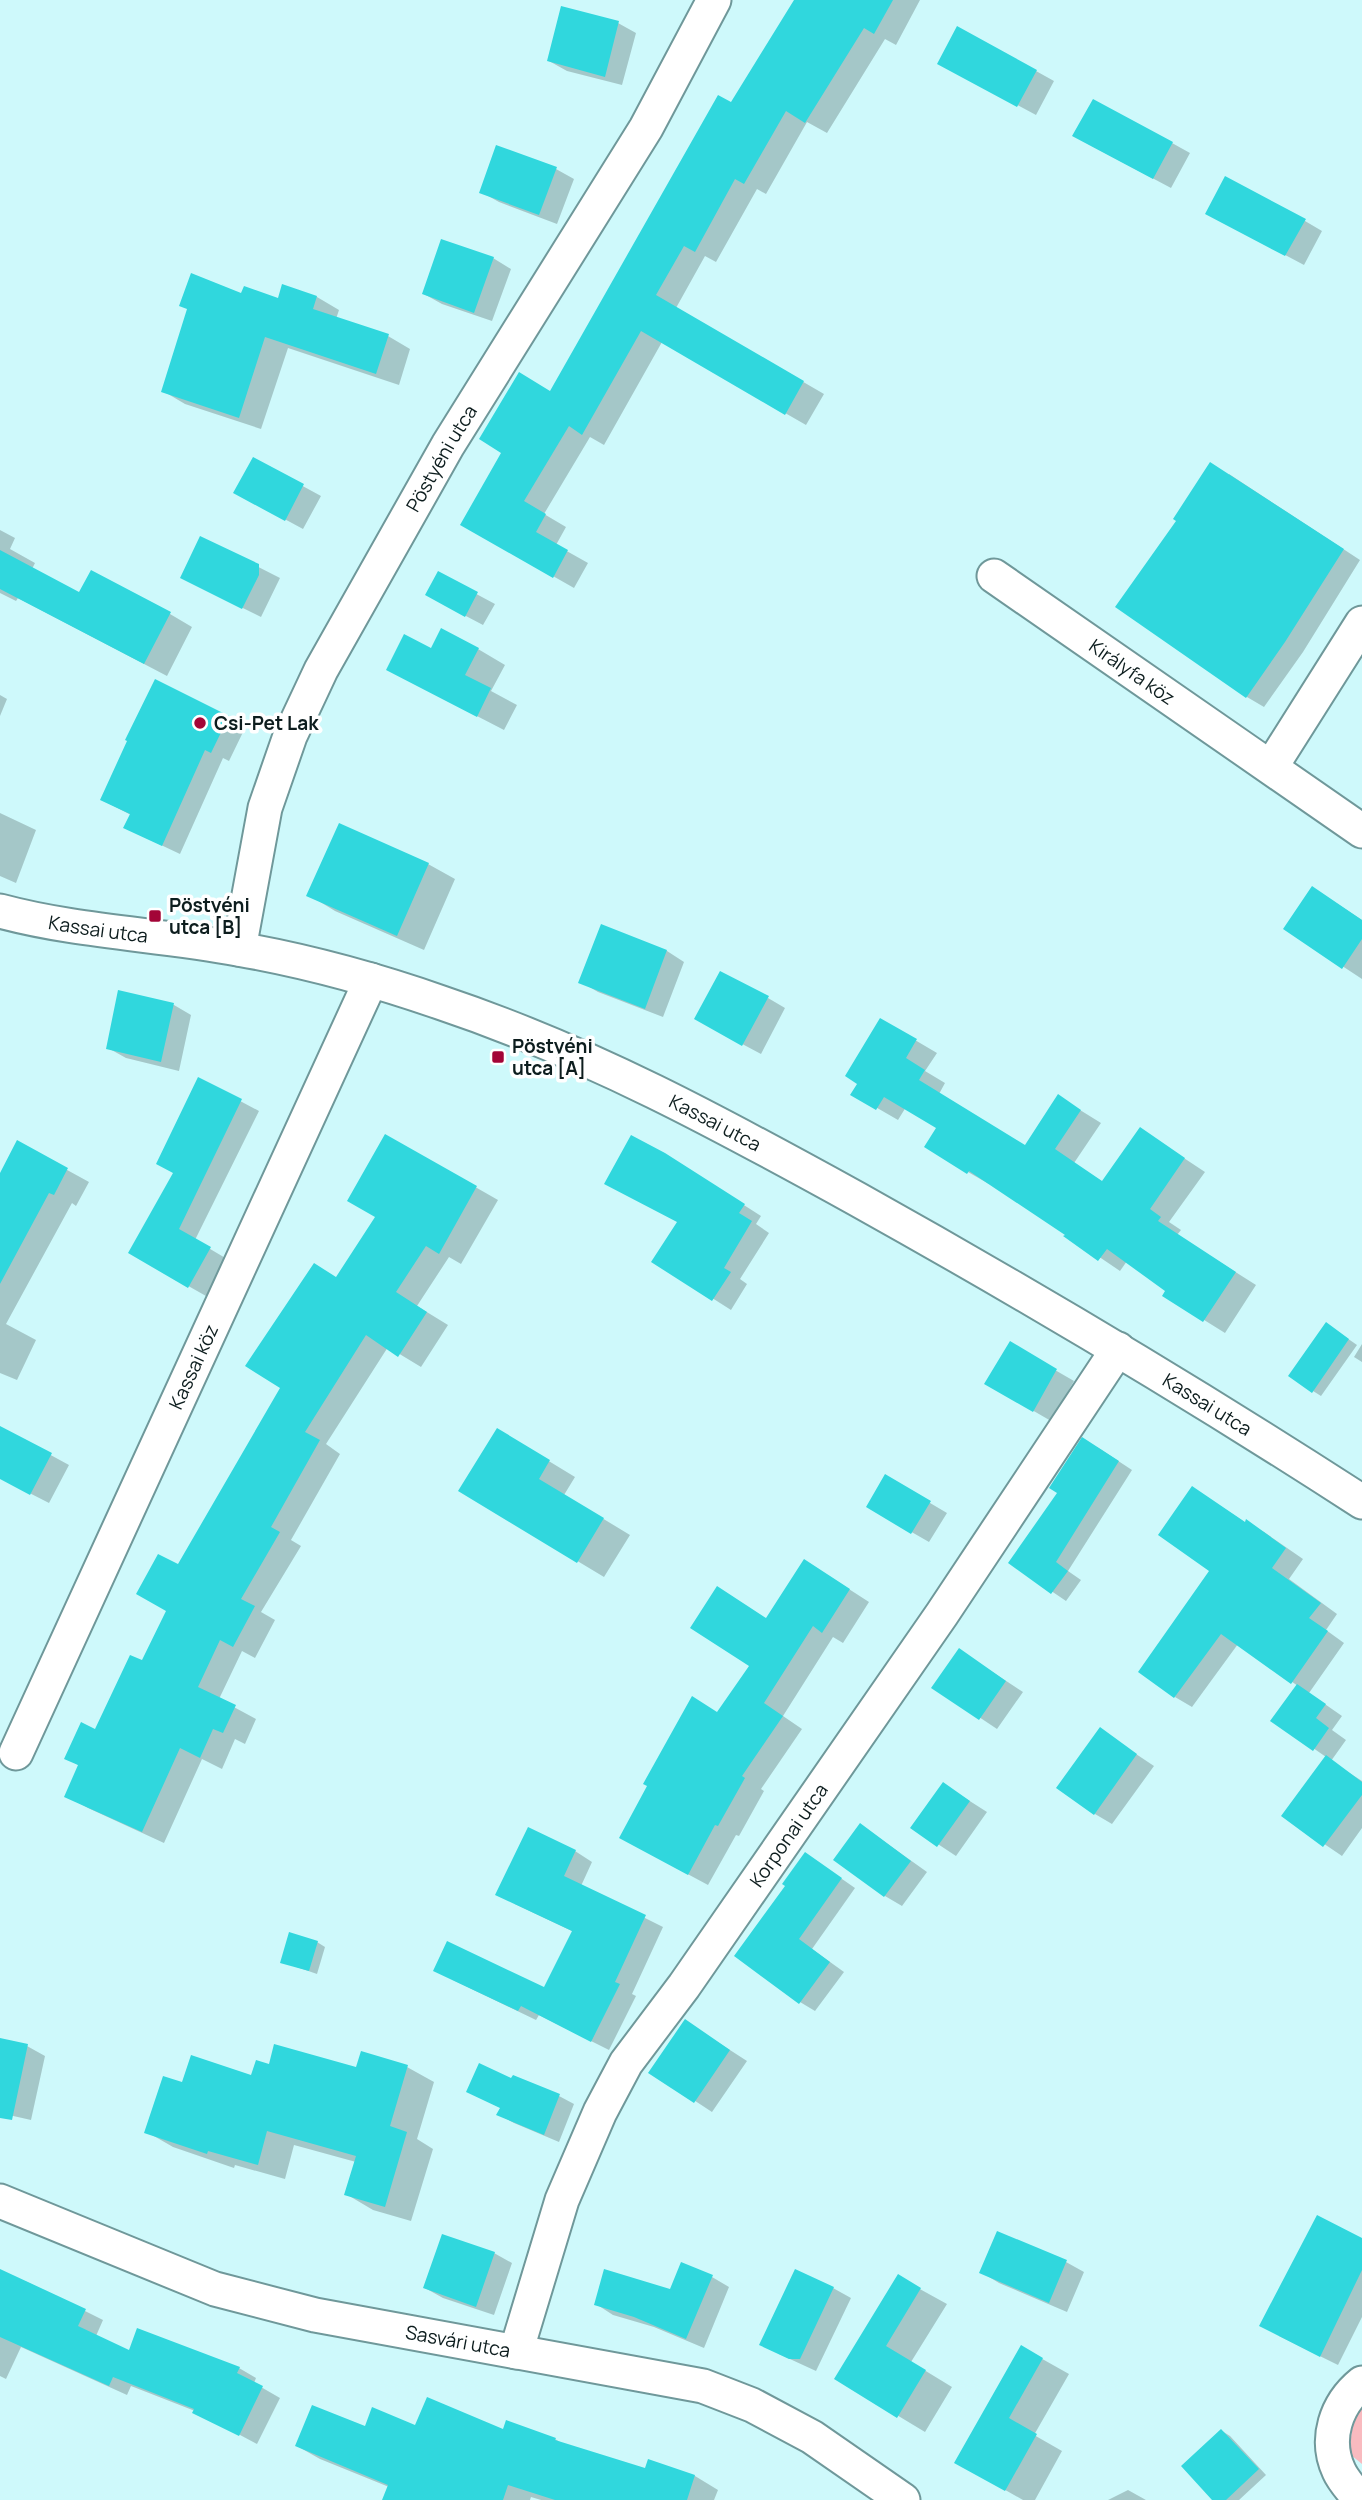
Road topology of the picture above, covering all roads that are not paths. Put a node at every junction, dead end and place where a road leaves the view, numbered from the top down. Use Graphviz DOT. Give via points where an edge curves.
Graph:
graph roads {
  1 [pos="714,0"];
  2 [pos="995,576"];
  3 [pos="1362,623"];
  4 [pos="1271,767"];
  5 [pos="1362,831"];
  6 [pos="0,911"];
  7 [pos="239,949"];
  8 [pos="372,980"];
  9 [pos="1118,1349"];
  10 [pos="1362,1502"];
  11 [pos="16,1753"];
  12 [pos="0,2201"];
  13 [pos="516,2352"];
  14 [pos="1362,2383"];
  15 [pos="1358,2497"];
  16 [pos="903,2500"];
  1 -- 7 [label="street, Pöstyéni utca" via="646,128 448,445 321,670 290,736 265,808"];
  2 -- 4 [label="street, Királyfa köz"];
  3 -- 4 [label="street"];
  4 -- 5 [label="street, Királyfa köz"];
  6 -- 7 [label="street, Kassai utca" via="41,922"];
  7 -- 8 [label="street, Kassai utca"];
  8 -- 9 [label="street, Kassai utca" via="503,1024 631,1079 758,1144"];
  8 -- 11 [label="street, Kassai köz"];
  9 -- 10 [label="street, Kassai utca"];
  9 -- 13 [label="street, Korponai utca" via="942,1614 626,2063 562,2200"];
  12 -- 13 [label="street, Sasvári utca" via="215,2289 315,2315"];
  13 -- 16 [label="street, Sasvári utca" via="704,2386 752,2405 811,2437"];
  14 -- 15 [label="street" via="1334,2419 1332,2449 1339,2472"];
}
